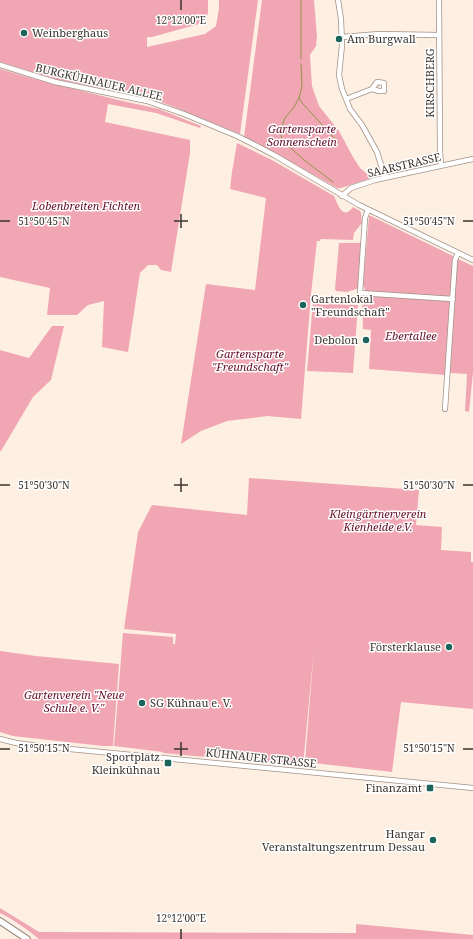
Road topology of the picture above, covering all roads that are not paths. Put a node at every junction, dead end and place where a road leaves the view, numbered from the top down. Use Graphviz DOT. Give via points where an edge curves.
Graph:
graph roads {
  1 [pos="338,0"];
  2 [pos="439,0"];
  3 [pos="439,35"];
  4 [pos="342,37"];
  5 [pos="0,65"];
  6 [pos="372,90"];
  7 [pos="346,100"];
  8 [pos="473,159"];
  9 [pos="440,166"];
  10 [pos="385,178"];
  11 [pos="342,196"];
  12 [pos="368,210"];
  13 [pos="458,253"];
  14 [pos="473,260"];
  15 [pos="453,299"];
  16 [pos="445,409"];
  17 [pos="0,739"];
  18 [pos="473,788"];
  19 [pos="0,921"];
  20 [pos="27,939"];
  1 -- 4 [label="street"];
  2 -- 3 [label="street, KIRSCHBERG"];
  3 -- 4 [label="street" via="379,34"];
  3 -- 9 [label="street, KIRSCHBERG"];
  4 -- 7 [label="street" via="339,75"];
  5 -- 11 [label="street, BURGKÜHNAUER ALLEE" via="56,82 140,99 166,107 251,143"];
  6 -- 7 [label="street"];
  7 -- 10 [label="street" via="377,152"];
  8 -- 9 [label="street, SAARSTRASSE"];
  9 -- 10 [label="street, SAARSTRASSE"];
  10 -- 11 [label="street, SAARSTRASSE" via="351,188"];
  11 -- 12 [label="street"];
  12 -- 13 [label="street"];
  12 -- 15 [label="street" via="364,223 360,293"];
  13 -- 14 [label="street"];
  13 -- 15 [label="street" via="455,260"];
  15 -- 16 [label="street"];
  17 -- 18 [label="street, KÜHNAUER STRASSE" via="39,746"];
  19 -- 20 [label="main road"];
}
